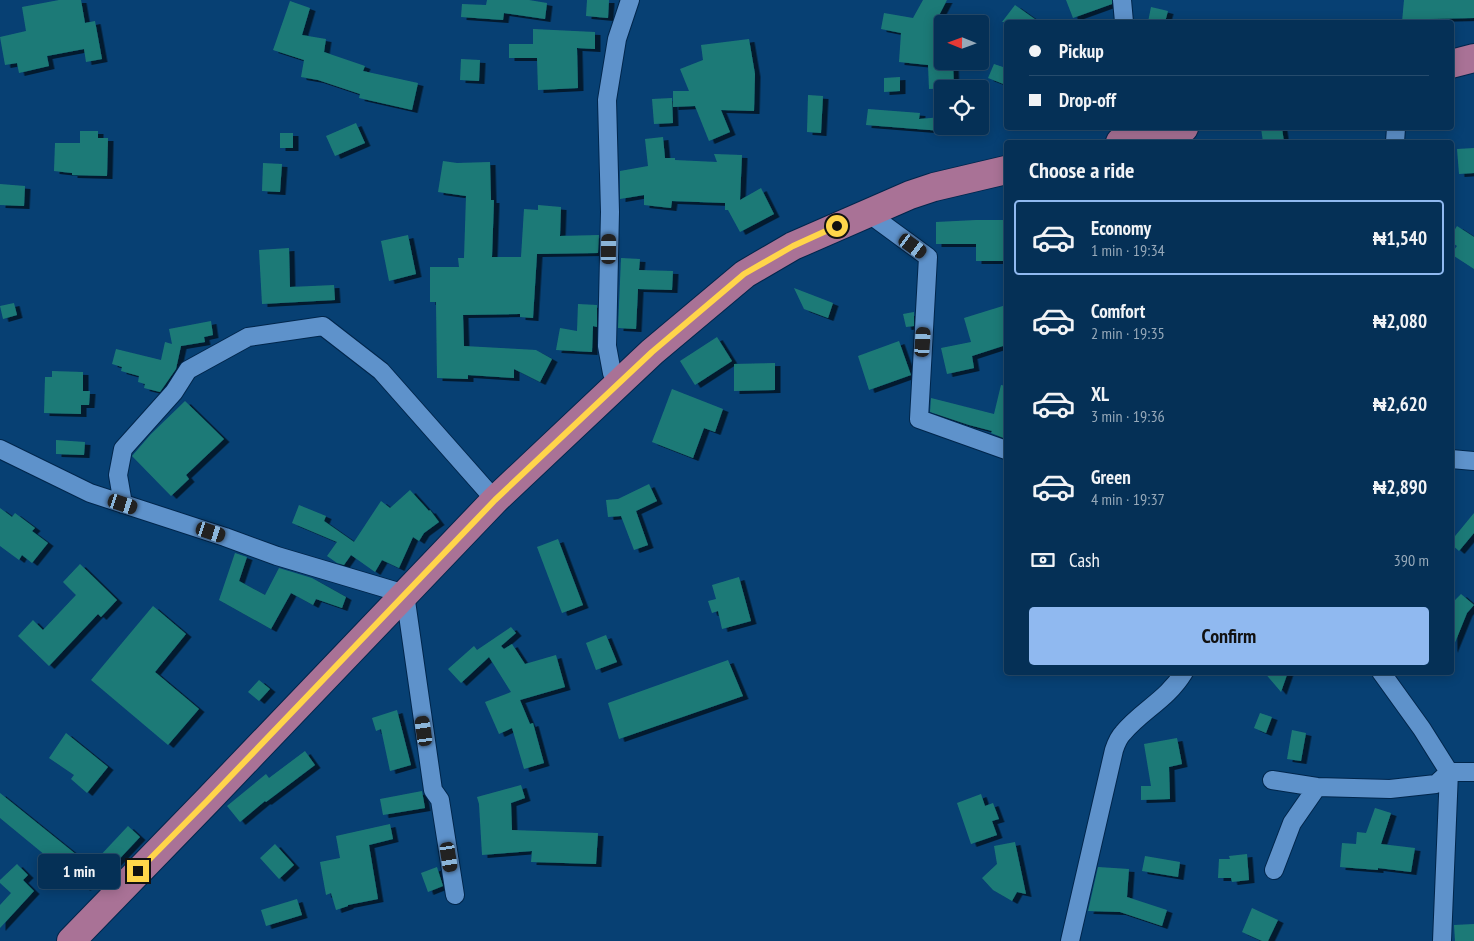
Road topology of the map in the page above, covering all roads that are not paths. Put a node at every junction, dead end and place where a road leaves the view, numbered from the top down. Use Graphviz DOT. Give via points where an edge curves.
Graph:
graph roads {
  1 [pos="630,0"];
  2 [pos="1122,0"];
  3 [pos="1124,20"];
  4 [pos="1474,58"];
  5 [pos="1454,63"];
  6 [pos="1172,130"];
  7 [pos="1134,136"];
  8 [pos="1004,170"];
  9 [pos="868,213"];
  10 [pos="619,383"];
  11 [pos="0,449"];
  12 [pos="1004,449"];
  13 [pos="1454,459"];
  14 [pos="1474,461"];
  15 [pos="495,500"];
  16 [pos="123,504"];
  17 [pos="405,594"];
  18 [pos="1182,675"];
  19 [pos="1383,675"];
  20 [pos="1449,772"];
  21 [pos="1474,772"];
  22 [pos="1272,780"];
  23 [pos="1317,787"];
  24 [pos="1274,870"];
  25 [pos="455,895"];
  26 [pos="77,934"];
  27 [pos="59,941"];
  28 [pos="1070,941"];
  29 [pos="1442,941"];
  1 -- 10 [label="street" via="617,40 607,100 610,212 607,346 612,373"];
  2 -- 3 [label="street"];
  4 -- 5 [label="main road"];
  6 -- 7 [label="main road"];
  8 -- 9 [label="main road" via="934,187"];
  9 -- 10 [label="main road" via="793,246 744,274"];
  9 -- 12 [label="street" via="928,257 919,419"];
  10 -- 15 [label="main road"];
  11 -- 16 [label="street" via="90,493"];
  13 -- 14 [label="street"];
  15 -- 16 [label="street" via="381,371 323,326 248,337 188,370 174,392 123,449 118,475"];
  15 -- 17 [label="main road"];
  16 -- 17 [label="street" via="277,556"];
  17 -- 25 [label="street" via="433,790 440,800"];
  17 -- 26 [label="main road"];
  18 -- 28 [label="street" via="1160,701 1121,734 1114,750"];
  19 -- 20 [label="street"];
  20 -- 21 [label="street"];
  20 -- 23 [label="street" via="1436,784 1390,789"];
  20 -- 29 [label="street"];
  22 -- 23 [label="street"];
  23 -- 24 [label="street" via="1292,823"];
  26 -- 27 [label="main road"];
}
